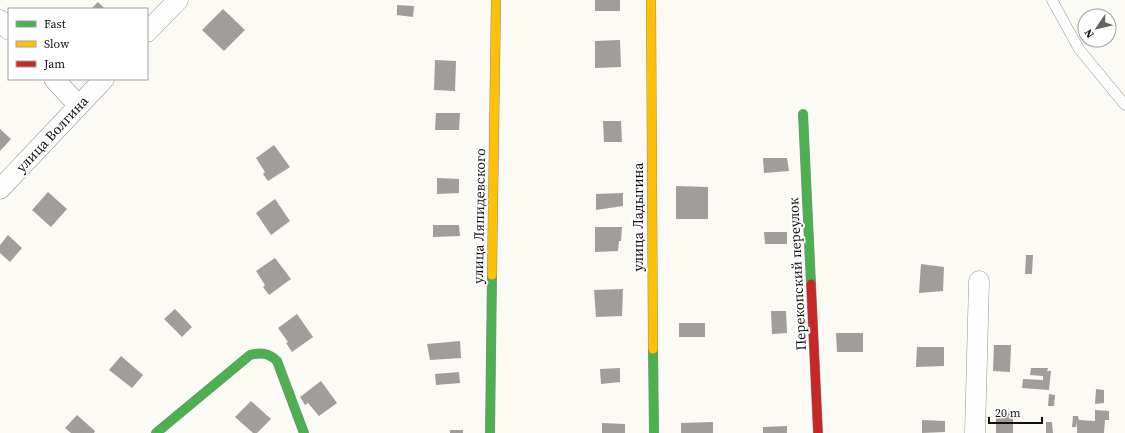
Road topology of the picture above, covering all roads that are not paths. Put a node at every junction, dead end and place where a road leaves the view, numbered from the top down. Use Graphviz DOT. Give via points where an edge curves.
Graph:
graph roads {
  1 [pos="178,0"];
  2 [pos="496,0"];
  3 [pos="651,0"];
  4 [pos="1052,0"];
  5 [pos="0,20"];
  6 [pos="8,29"];
  7 [pos="148,31"];
  8 [pos="55,80"];
  9 [pos="103,80"];
  10 [pos="1125,105"];
  11 [pos="79,106"];
  12 [pos="803,114"];
  13 [pos="0,189"];
  14 [pos="980,281"];
  15 [pos="156,433"];
  16 [pos="304,433"];
  17 [pos="490,433"];
  18 [pos="654,433"];
  19 [pos="818,433"];
  20 [pos="975,433"];
  1 -- 7 [label="street"];
  2 -- 17 [label="street, улица Ляпидевского"];
  3 -- 18 [label="street, улица Ладыгина"];
  4 -- 10 [label="lane" via="1079,49"];
  5 -- 6 [label="street"];
  8 -- 11 [label="street"];
  9 -- 11 [label="street, улица Волгина"];
  11 -- 13 [label="street, улица Волгина"];
  12 -- 19 [label="street, Перекопский переулок"];
  14 -- 20 [label="street"];
  15 -- 16 [label="street" via="250,355 265,352 277,361"];
}
